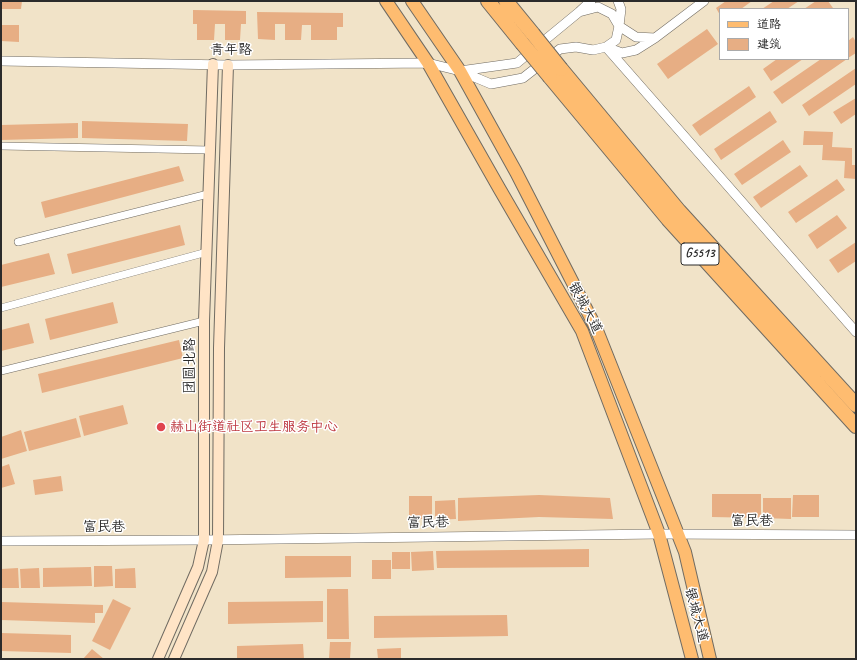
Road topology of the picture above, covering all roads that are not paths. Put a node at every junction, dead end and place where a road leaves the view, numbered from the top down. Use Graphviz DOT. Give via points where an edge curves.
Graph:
graph roads {
  1 [pos="386,1"];
  2 [pos="412,1"];
  3 [pos="488,1"];
  4 [pos="506,1"];
  5 [pos="591,1"];
  6 [pos="618,1"];
  7 [pos="704,1"];
  8 [pos="579,12"];
  9 [pos="620,26"];
  10 [pos="655,38"];
  11 [pos="527,39"];
  12 [pos="606,47"];
  13 [pos="1,61"];
  14 [pos="428,62"];
  15 [pos="213,64"];
  16 [pos="228,65"];
  17 [pos="460,71"];
  18 [pos="555,73"];
  19 [pos="1,146"];
  20 [pos="210,150"];
  21 [pos="208,194"];
  22 [pos="18,242"];
  23 [pos="207,252"];
  24 [pos="1,308"];
  25 [pos="204,321"];
  26 [pos="856,332"];
  27 [pos="1,371"];
  28 [pos="856,405"];
  29 [pos="856,426"];
  30 [pos="659,534"];
  31 [pos="678,535"];
  32 [pos="856,535"];
  33 [pos="204,540"];
  34 [pos="218,540"];
  35 [pos="1,541"];
  36 [pos="158,659"];
  37 [pos="174,659"];
  38 [pos="692,659"];
  39 [pos="710,659"];
  1 -- 14 [label="main road, 银城大道"];
  2 -- 17 [label="main road, 银城大道"];
  3 -- 11 [label="highway, G5513"];
  4 -- 11 [label="highway, G5513"];
  5 -- 8 [label="street"];
  6 -- 9 [label="street"];
  7 -- 10 [label="street"];
  8 -- 9 [label="street" via="598,7 612,14"];
  8 -- 17 [label="street" via="517,63"];
  9 -- 10 [label="street" via="636,37"];
  9 -- 12 [label="street" via="616,40"];
  10 -- 12 [label="street" via="636,50 622,53"];
  11 -- 18 [label="highway, G5513, bridge"];
  12 -- 17 [label="street, 青年路" via="592,50 576,47 560,49 523,78 491,84"];
  12 -- 26 [label="street"];
  13 -- 15 [label="street, 青年路"];
  14 -- 16 [label="street, 青年路"];
  14 -- 17 [label="street, 青年路"];
  14 -- 30 [label="main road, 银城大道" via="582,331"];
  15 -- 16 [label="street, 青年路"];
  15 -- 20 [label="main road, 团圆北路"];
  16 -- 34 [label="main road, 团圆北路" via="219,348"];
  17 -- 31 [label="main road, 银城大道" via="516,172 596,328"];
  18 -- 28 [label="highway, G5513"];
  18 -- 29 [label="highway, G5513" via="668,219"];
  19 -- 20 [label="street"];
  20 -- 21 [label="main road, 团圆北路"];
  21 -- 22 [label="street"];
  21 -- 23 [label="main road, 团圆北路"];
  23 -- 24 [label="street"];
  23 -- 25 [label="main road, 团圆北路"];
  25 -- 27 [label="street"];
  25 -- 33 [label="main road, 团圆北路"];
  30 -- 31 [label="street, 富民巷"];
  30 -- 34 [label="street, 富民巷"];
  30 -- 38 [label="main road, 银城大道"];
  31 -- 32 [label="street, 富民巷"];
  31 -- 39 [label="main road, 银城大道" via="685,552"];
  33 -- 34 [label="street, 富民巷"];
  33 -- 35 [label="street, 富民巷"];
  33 -- 36 [label="main road, 团圆北路" via="198,567"];
  34 -- 37 [label="main road, 团圆北路" via="212,572"];
}
